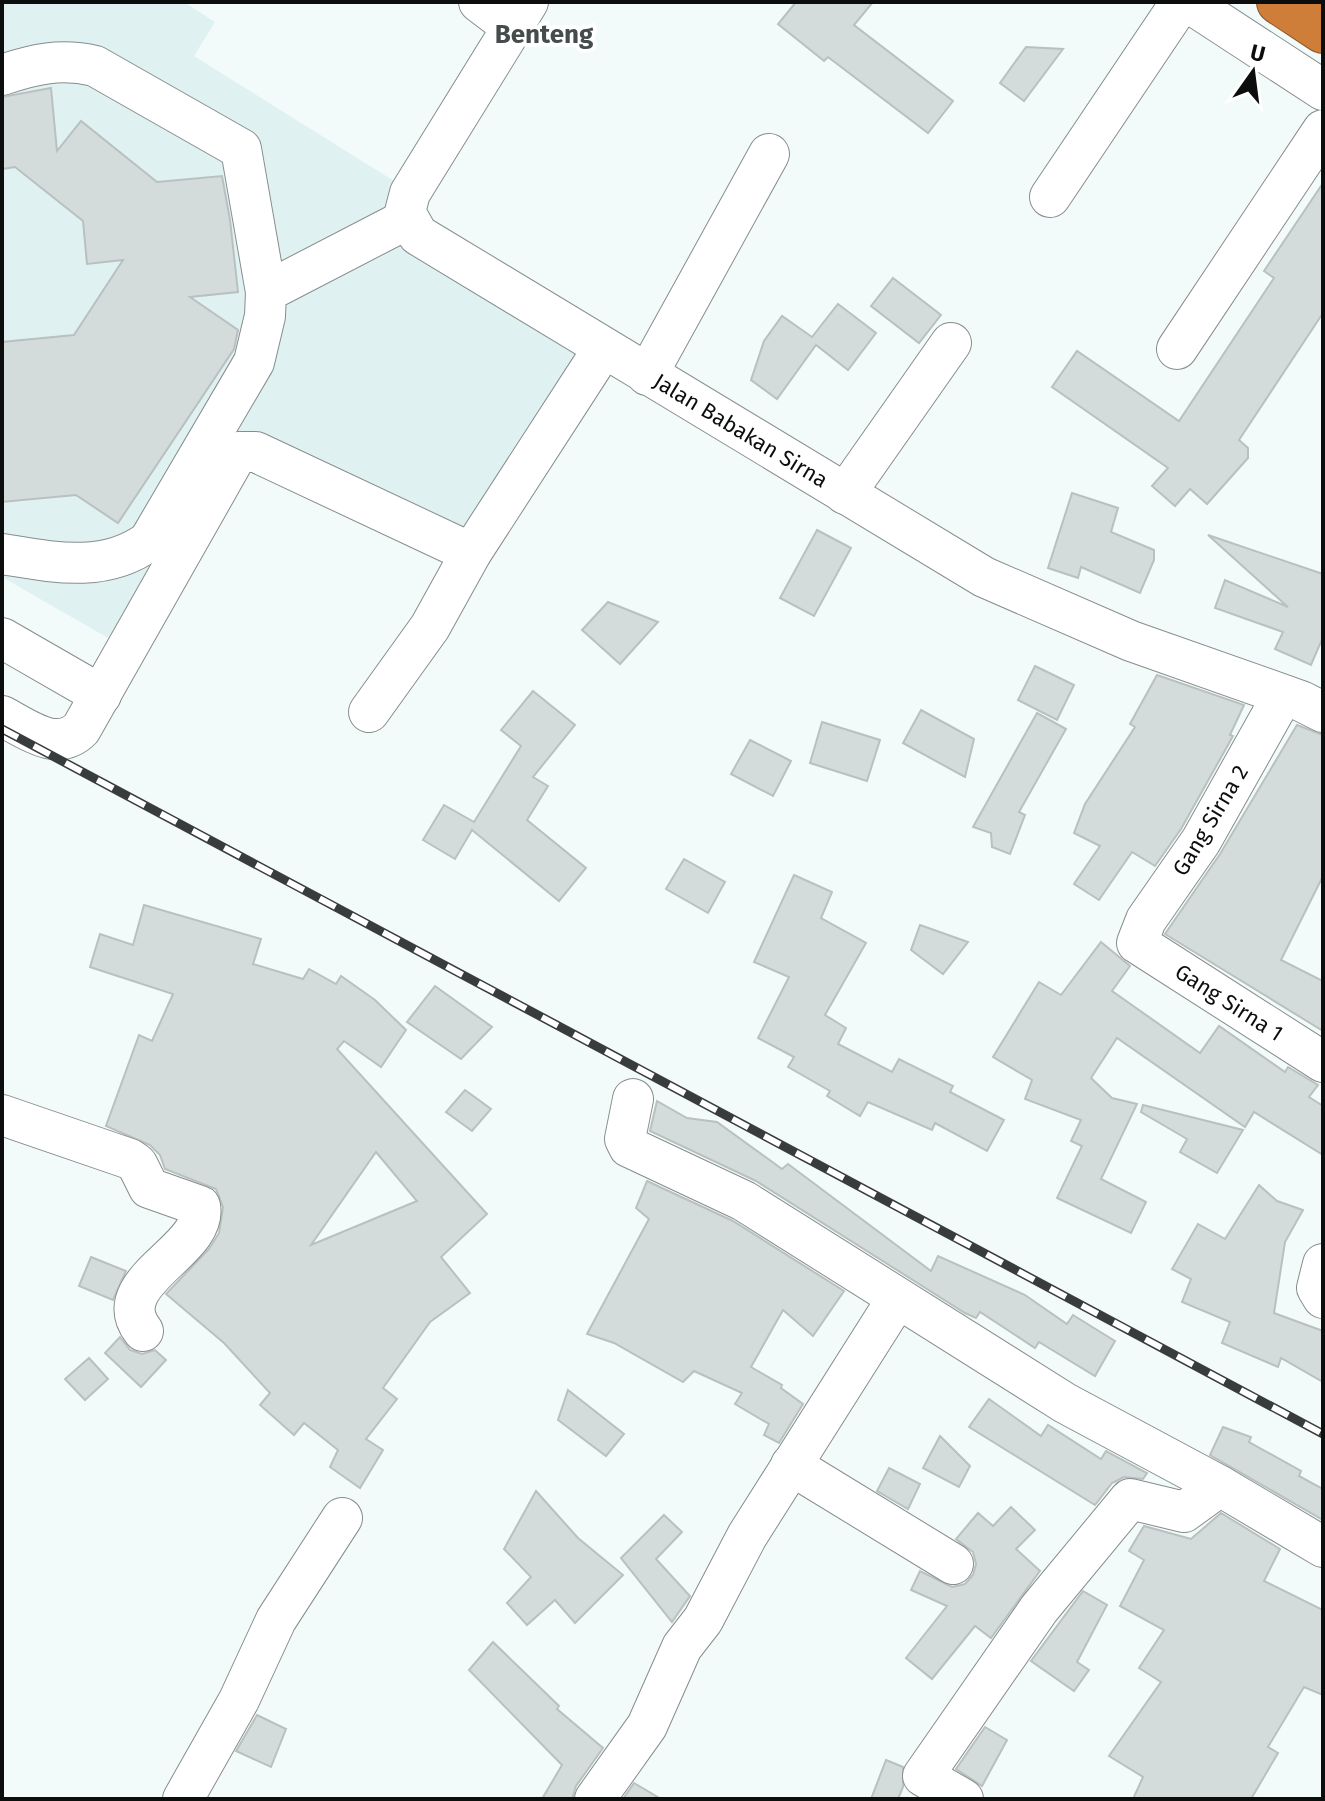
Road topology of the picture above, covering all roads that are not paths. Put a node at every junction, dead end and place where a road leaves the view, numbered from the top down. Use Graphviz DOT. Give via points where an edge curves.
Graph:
graph roads {
  1 [pos="479,2"];
  2 [pos="1181,2"];
  3 [pos="1188,2"];
  4 [pos="1279,2"];
  5 [pos="520,15"];
  6 [pos="1323,31"];
  7 [pos="2,75"];
  8 [pos="1323,90"];
  9 [pos="1323,130"];
  10 [pos="769,154"];
  11 [pos="1050,197"];
  12 [pos="407,219"];
  13 [pos="266,292"];
  14 [pos="951,343"];
  15 [pos="603,349"];
  16 [pos="1177,349"];
  17 [pos="647,375"];
  18 [pos="845,494"];
  19 [pos="471,553"];
  20 [pos="2,554"];
  21 [pos="2,638"];
  22 [pos="101,695"];
  23 [pos="1283,695"];
  24 [pos="369,712"];
  25 [pos="1323,712"];
  26 [pos="2,716"];
  27 [pos="1137,943"];
  28 [pos="1323,1062"];
  29 [pos="633,1099"];
  30 [pos="2,1115"];
  31 [pos="1323,1264"];
  32 [pos="1323,1298"];
  33 [pos="897,1299"];
  34 [pos="143,1331"];
  35 [pos="791,1465"];
  36 [pos="1220,1486"];
  37 [pos="342,1518"];
  38 [pos="1323,1547"];
  39 [pos="953,1564"];
  40 [pos="183,1799"];
  41 [pos="595,1799"];
  42 [pos="963,1799"];
  1 -- 5 [label="street"];
  2 -- 11 [label="street"];
  3 -- 8 [label="street"];
  4 -- 6 [label="highway"];
  5 -- 12 [label="street" via="410,193"];
  7 -- 13 [label="street" via="37,63 95,66 241,149"];
  9 -- 16 [label="street"];
  10 -- 17 [label="street"];
  12 -- 13 [label="street"];
  12 -- 15 [label="street, Jalan Babakan Sirna" via="418,235"];
  13 -- 20 [label="street" via="254,362 149,541 133,553 101,562 55,564"];
  14 -- 18 [label="street"];
  15 -- 17 [label="street, Jalan Babakan Sirna"];
  15 -- 19 [label="street"];
  17 -- 18 [label="street, Jalan Babakan Sirna"];
  18 -- 23 [label="street, Jalan Babakan Sirna" via="952,560 1049,608"];
  19 -- 22 [label="street" via="256,452 238,452"];
  19 -- 24 [label="street" via="430,627"];
  21 -- 22 [label="street"];
  22 -- 26 [label="street" via="81,729 66,740 41,736"];
  23 -- 25 [label="street, Jalan Babakan Sirna"];
  23 -- 27 [label="street, Gang Sirna 2"];
  27 -- 28 [label="street, Gang Sirna 1"];
  29 -- 33 [label="street" via="625,1139 629,1147 744,1201"];
  30 -- 34 [label="street" via="130,1159 149,1188 200,1206 195,1231 140,1291 136,1318"];
  31 -- 32 [label="street" via="1317,1288"];
  33 -- 35 [label="street"];
  33 -- 36 [label="street" via="1065,1403"];
  35 -- 39 [label="street"];
  35 -- 41 [label="street" via="703,1620 682,1647 647,1726"];
  36 -- 38 [label="street"];
  36 -- 42 [label="street" via="1184,1512 1130,1499 1039,1609 923,1776"];
  37 -- 40 [label="street" via="276,1620 239,1700"];
}
